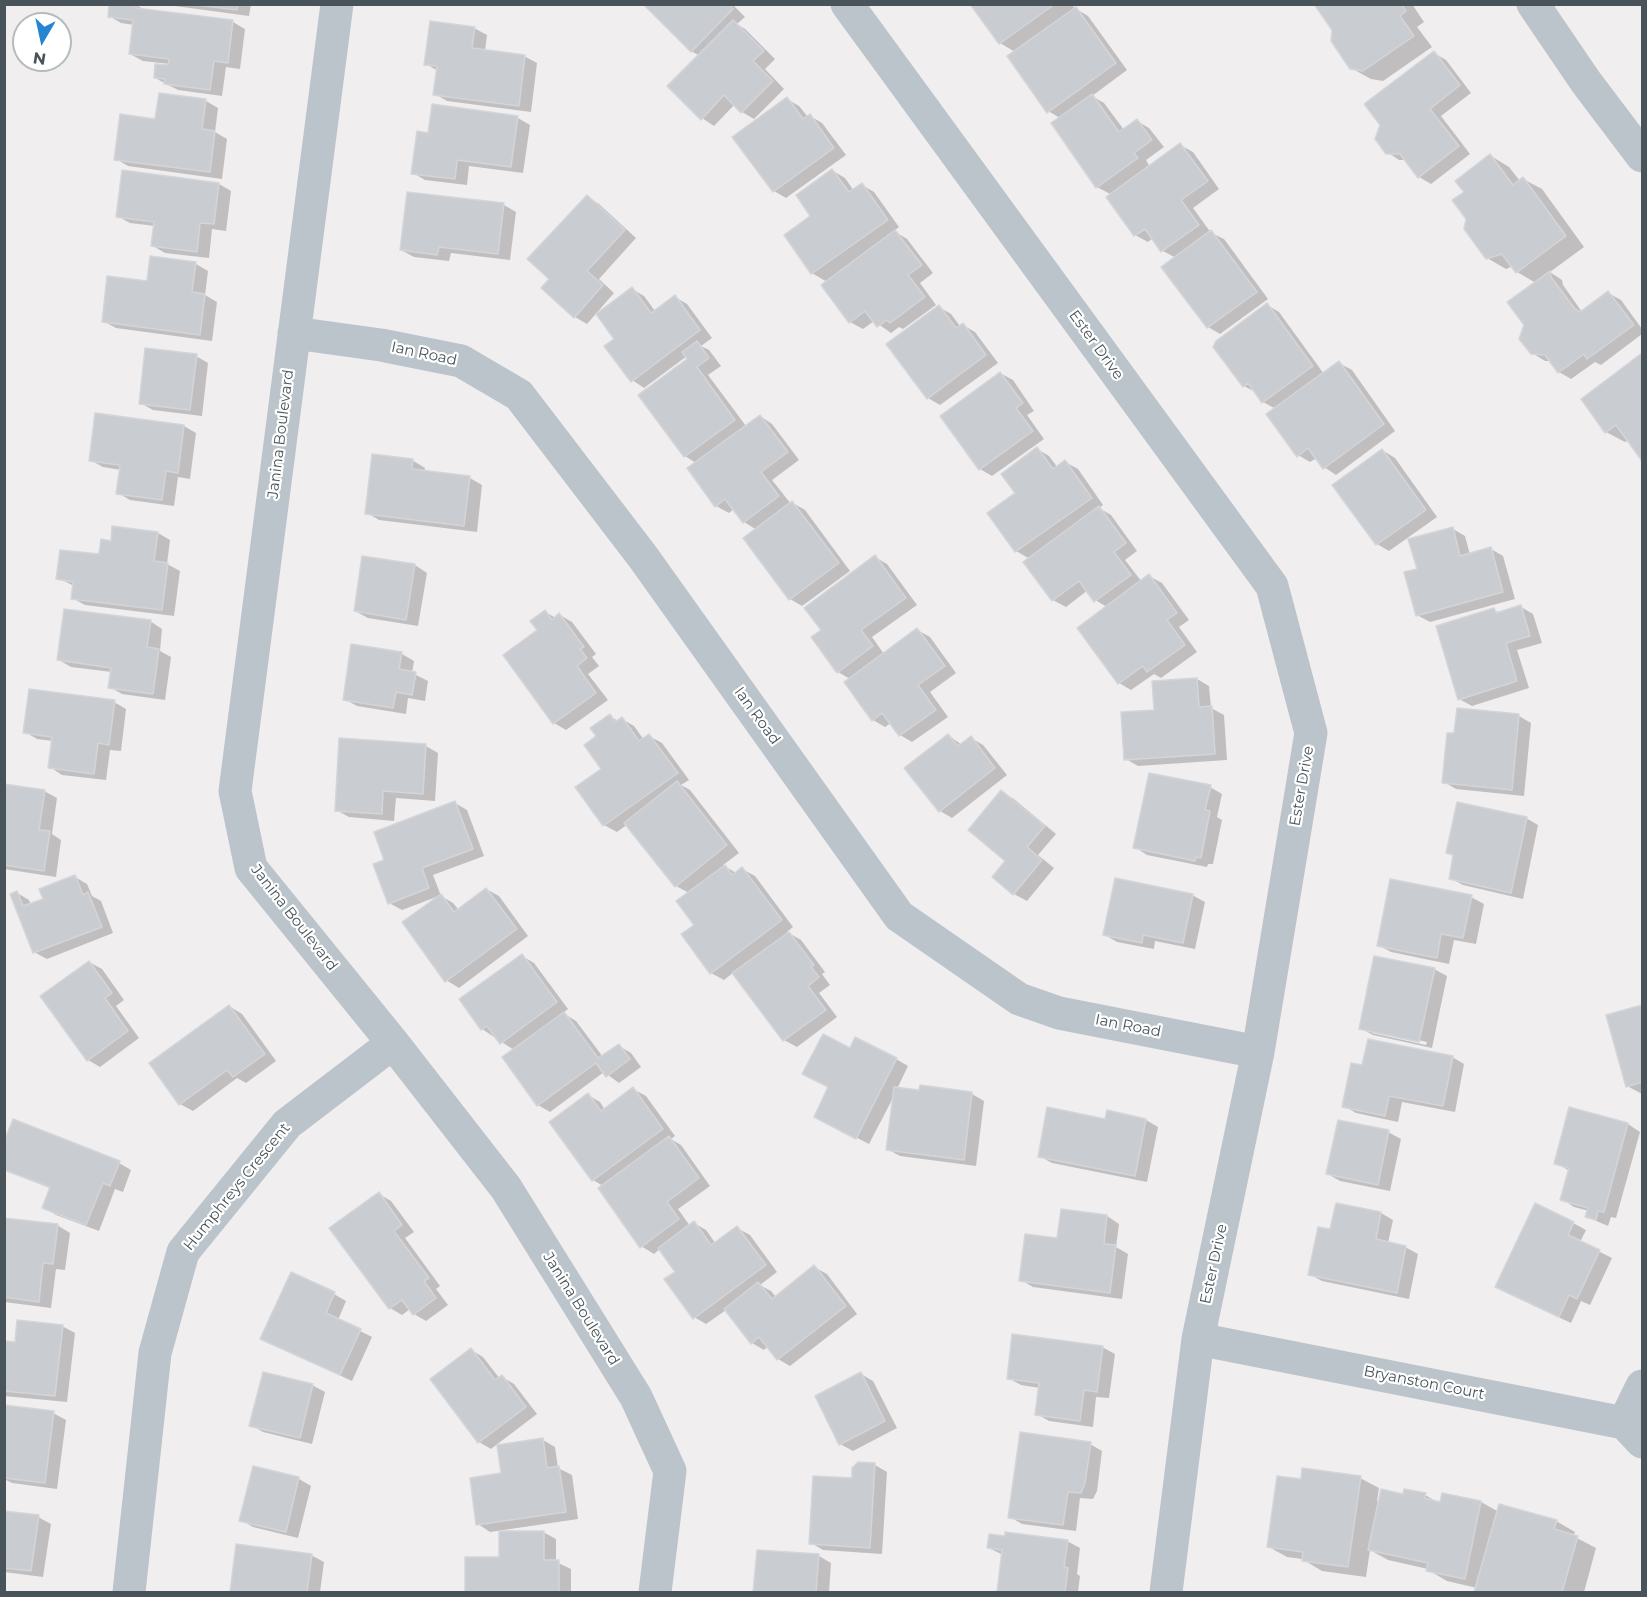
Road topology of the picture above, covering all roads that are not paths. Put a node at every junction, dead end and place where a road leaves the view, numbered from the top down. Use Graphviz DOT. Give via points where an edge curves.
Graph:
graph roads {
  1 [pos="337,4"];
  2 [pos="847,4"];
  3 [pos="1533,4"];
  4 [pos="1642,156"];
  5 [pos="294,333"];
  6 [pos="393,1043"];
  7 [pos="1258,1052"];
  8 [pos="1198,1339"];
  9 [pos="1642,1386"];
  10 [pos="1633,1432"];
  11 [pos="129,1593"];
  12 [pos="655,1593"];
  13 [pos="1166,1593"];
  1 -- 5 [label="street, Janina Boulevard"];
  2 -- 7 [label="street, Ester Drive" via="1272,586 1311,733"];
  3 -- 4 [label="street"];
  5 -- 6 [label="street, Janina Boulevard" via="235,791 251,868"];
  5 -- 7 [label="street, Ian Road" via="381,345 461,362 519,395 643,557 899,916 1019,999 1059,1013"];
  6 -- 11 [label="street, Humphreys Crescent" via="287,1124 183,1252 155,1353"];
  6 -- 12 [label="street, Janina Boulevard" via="506,1188 636,1397 670,1471"];
  7 -- 8 [label="street, Ester Drive"];
  8 -- 10 [label="street, Bryanston Court"];
  8 -- 13 [label="street, Ester Drive"];
  9 -- 10 [label="street"];
}
